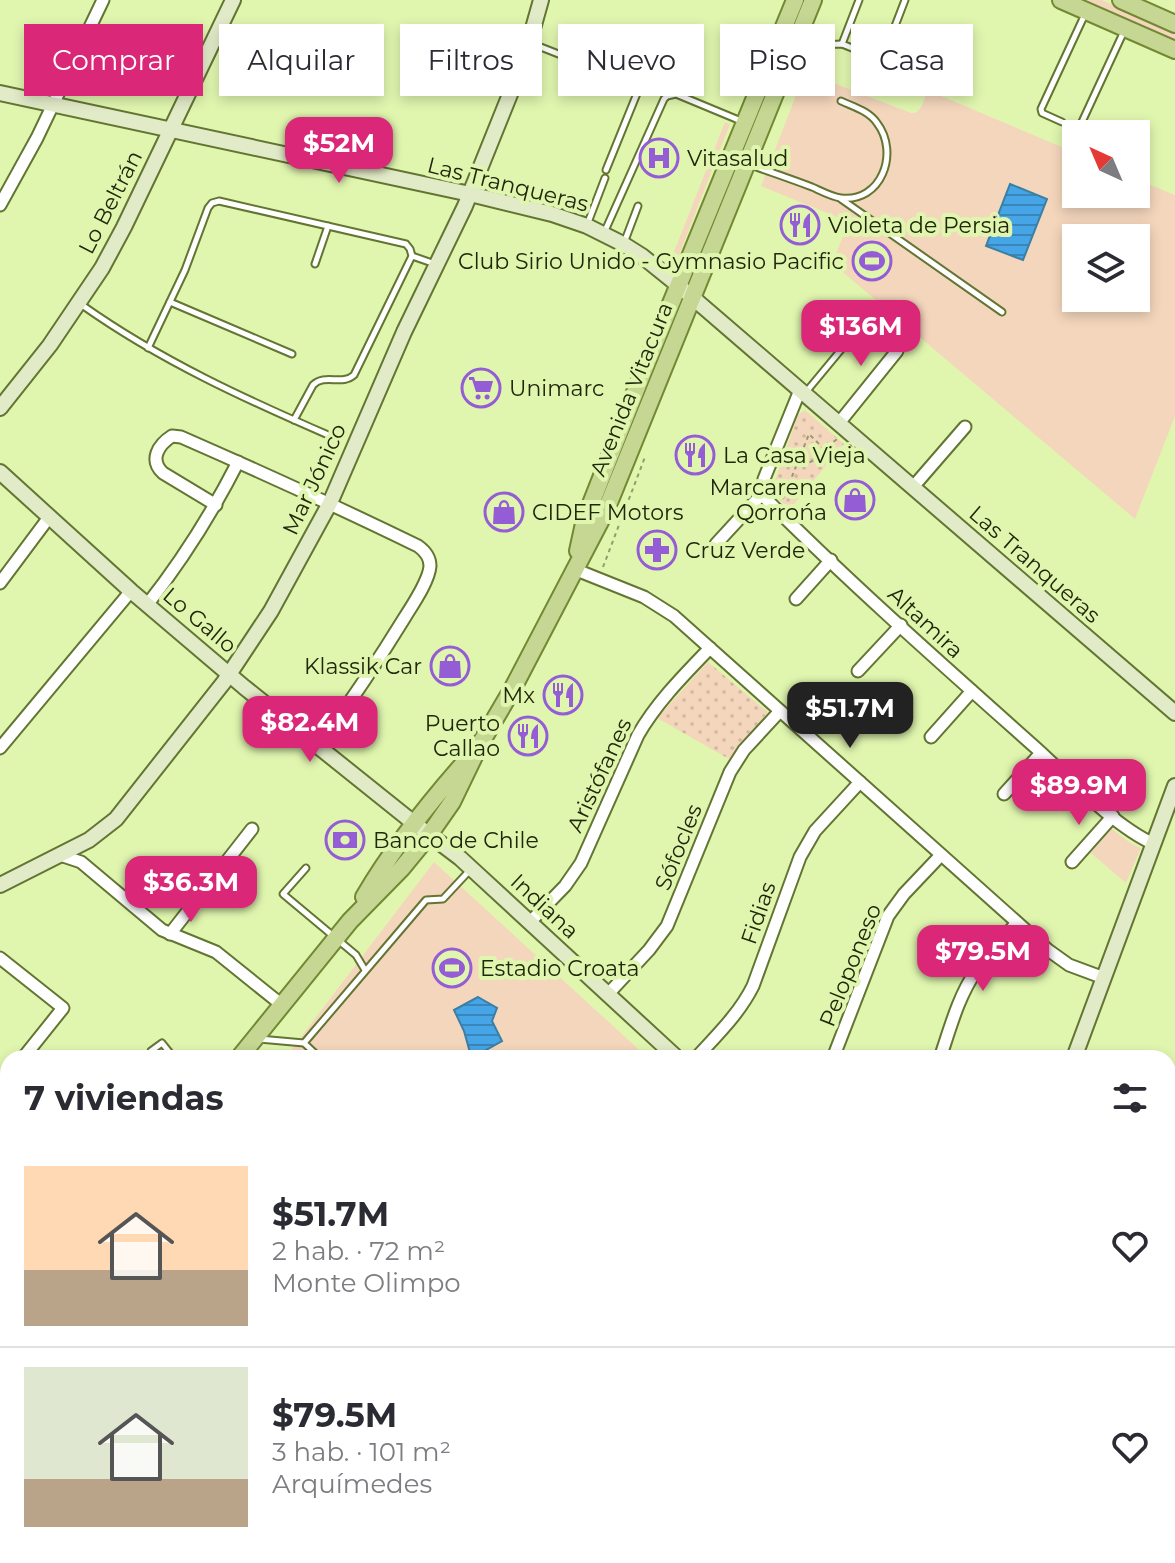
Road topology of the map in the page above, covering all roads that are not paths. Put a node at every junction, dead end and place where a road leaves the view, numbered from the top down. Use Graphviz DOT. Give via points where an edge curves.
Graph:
graph roads {
  1 [pos="103,0"];
  2 [pos="233,0"];
  3 [pos="541,0"];
  4 [pos="795,0"];
  5 [pos="813,0"];
  6 [pos="859,0"];
  7 [pos="905,0"];
  8 [pos="1061,0"];
  9 [pos="1121,0"];
  10 [pos="1086,11"];
  11 [pos="534,24"];
  12 [pos="803,24"];
  13 [pos="1175,24"];
  14 [pos="1126,29"];
  15 [pos="835,44"];
  16 [pos="842,44"];
  17 [pos="542,47"];
  18 [pos="1175,50"];
  19 [pos="0,93"];
  20 [pos="508,96"];
  21 [pos="774,96"];
  22 [pos="841,101"];
  23 [pos="53,105"];
  24 [pos="1083,120"];
  25 [pos="744,122"];
  26 [pos="1062,122"];
  27 [pos="171,129"];
  28 [pos="746,164"];
  29 [pos="606,170"];
  30 [pos="605,178"];
  31 [pos="470,194"];
  32 [pos="840,198"];
  33 [pos="0,205"];
  34 [pos="638,206"];
  35 [pos="328,226"];
  36 [pos="587,226"];
  37 [pos="604,233"];
  38 [pos="623,244"];
  39 [pos="412,256"];
  40 [pos="315,264"];
  41 [pos="436,265"];
  42 [pos="678,285"];
  43 [pos="692,297"];
  44 [pos="170,302"];
  45 [pos="80,303"];
  46 [pos="1002,312"];
  47 [pos="869,316"];
  48 [pos="148,348"];
  49 [pos="897,351"];
  50 [pos="292,354"];
  51 [pos="802,392"];
  52 [pos="0,408"];
  53 [pos="294,420"];
  54 [pos="839,423"];
  55 [pos="965,427"];
  56 [pos="335,438"];
  57 [pos="238,462"];
  58 [pos="0,472"];
  59 [pos="913,487"];
  60 [pos="762,494"];
  61 [pos="330,503"];
  62 [pos="216,505"];
  63 [pos="50,516"];
  64 [pos="716,544"];
  65 [pos="831,560"];
  66 [pos="574,569"];
  67 [pos="0,583"];
  68 [pos="131,591"];
  69 [pos="796,599"];
  70 [pos="147,605"];
  71 [pos="901,625"];
  72 [pos="710,648"];
  73 [pos="858,671"];
  74 [pos="229,674"];
  75 [pos="972,691"];
  76 [pos="780,711"];
  77 [pos="1175,713"];
  78 [pos="931,737"];
  79 [pos="479,746"];
  80 [pos="318,747"];
  81 [pos="0,748"];
  82 [pos="1041,753"];
  83 [pos="860,782"];
  84 [pos="1175,786"];
  85 [pos="1004,794"];
  86 [pos="1113,816"];
  87 [pos="415,824"];
  88 [pos="252,829"];
  89 [pos="429,835"];
  90 [pos="80,844"];
  91 [pos="1154,844"];
  92 [pos="60,855"];
  93 [pos="941,855"];
  94 [pos="81,862"];
  95 [pos="1072,862"];
  96 [pos="306,868"];
  97 [pos="472,868"];
  98 [pos="0,885"];
  99 [pos="350,921"];
  100 [pos="530,922"];
  101 [pos="1017,923"];
  102 [pos="170,934"];
  103 [pos="336,938"];
  104 [pos="0,958"];
  105 [pos="365,970"];
  106 [pos="1104,978"];
  107 [pos="608,994"];
  108 [pos="282,1005"];
  109 [pos="254,1039"];
  110 [pos="304,1043"];
  111 [pos="29,1050"];
  112 [pos="152,1050"];
  113 [pos="168,1050"];
  114 [pos="245,1050"];
  115 [pos="311,1050"];
  116 [pos="668,1050"];
  117 [pos="704,1050"];
  118 [pos="836,1050"];
  119 [pos="943,1050"];
  120 [pos="1077,1050"];
  1 -- 23 [label="street"];
  2 -- 27 [label="street, Lo Beltrán"];
  3 -- 11 [label="street, Mar Jónico"];
  4 -- 25 [label="main road, Avenida Vitacura"];
  5 -- 12 [label="main road, Avenida Vitacura"];
  6 -- 16 [label="lane"];
  7 -- 16 [label="lane" via="882,60"];
  8 -- 10 [label="main road"];
  9 -- 13 [label="main road"];
  10 -- 14 [label="main road"];
  10 -- 26 [label="lane" via="1041,109"];
  14 -- 18 [label="main road"];
  14 -- 24 [label="lane"];
  15 -- 16 [label="lane"];
  17 -- 29 [label="lane" via="638,87"];
  19 -- 23 [label="street, Las Tranqueras"];
  20 -- 31 [label="street, Mar Jónico"];
  21 -- 28 [label="main road, Avenida Vitacura"];
  22 -- 32 [label="lane" via="871,116 888,147 876,184 859,195"];
  23 -- 27 [label="street, Las Tranqueras"];
  23 -- 33 [label="street"];
  25 -- 37 [label="lane" via="676,94 667,96"];
  25 -- 42 [label="main road, Avenida Vitacura"];
  27 -- 31 [label="street, Las Tranqueras"];
  27 -- 45 [label="street, Lo Beltrán"];
  28 -- 32 [label="lane"];
  28 -- 43 [label="main road, Avenida Vitacura"];
  30 -- 36 [label="lane"];
  31 -- 36 [label="street, Las Tranqueras"];
  31 -- 41 [label="street, Mar Jónico"];
  32 -- 46 [label="lane"];
  34 -- 38 [label="lane"];
  35 -- 39 [label="lane" via="406,244"];
  35 -- 40 [label="lane"];
  35 -- 44 [label="lane" via="212,203"];
  36 -- 37 [label="street, Las Tranqueras"];
  37 -- 38 [label="street, Las Tranqueras"];
  38 -- 42 [label="street, Las Tranqueras"];
  39 -- 41 [label="lane"];
  39 -- 53 [label="lane" via="354,375 317,380"];
  41 -- 61 [label="street, Mar Jónico"];
  42 -- 43 [label="street, Las Tranqueras"];
  42 -- 66 [label="main road, Avenida Vitacura" via="585,519"];
  43 -- 51 [label="street, Las Tranqueras"];
  43 -- 66 [label="main road, Avenida Vitacura" via="606,510"];
  44 -- 48 [label="lane"];
  44 -- 50 [label="lane"];
  45 -- 48 [label="lane"];
  45 -- 52 [label="street, Lo Beltrán"];
  47 -- 51 [label="lane"];
  48 -- 53 [label="lane"];
  49 -- 54 [label="street"];
  51 -- 54 [label="street, Las Tranqueras"];
  51 -- 60 [label="street"];
  53 -- 56 [label="lane"];
  54 -- 59 [label="street, Las Tranqueras"];
  55 -- 59 [label="street"];
  57 -- 61 [label="street"];
  57 -- 62 [label="street"];
  57 -- 62 [label="street" via="181,437 172,436 159,449 156,467"];
  58 -- 63 [label="street, Lo Gallo"];
  59 -- 77 [label="street, Las Tranqueras"];
  60 -- 64 [label="street"];
  60 -- 65 [label="street, Altamira"];
  61 -- 74 [label="street, Mar Jónico" via="271,611"];
  61 -- 80 [label="street" via="418,546 430,566 371,672"];
  62 -- 70 [label="street"];
  63 -- 67 [label="street"];
  63 -- 68 [label="street, Lo Gallo"];
  65 -- 69 [label="street"];
  65 -- 71 [label="street, Altamira"];
  66 -- 72 [label="street" via="657,604"];
  66 -- 79 [label="main road, Avenida Vitacura"];
  68 -- 70 [label="street, Lo Gallo"];
  68 -- 81 [label="street"];
  70 -- 74 [label="street, Lo Gallo"];
  71 -- 73 [label="street"];
  71 -- 75 [label="street, Altamira"];
  72 -- 76 [label="street"];
  72 -- 100 [label="street, Aristófanes" via="646,721 581,863"];
  74 -- 80 [label="street, Lo Gallo"];
  74 -- 90 [label="street, Mar Jónico" via="116,819"];
  75 -- 78 [label="street"];
  75 -- 82 [label="street, Altamira"];
  76 -- 83 [label="street"];
  76 -- 107 [label="street, Sófocles" via="730,772 667,926"];
  79 -- 87 [label="main road, Avenida Vitacura"];
  79 -- 89 [label="main road, Avenida Vitacura"];
  80 -- 87 [label="street, Lo Gallo"];
  82 -- 85 [label="street"];
  82 -- 86 [label="street, Altamira"];
  83 -- 93 [label="street"];
  83 -- 117 [label="street, Fidias" via="806,845 746,1001"];
  84 -- 91 [label="street"];
  86 -- 91 [label="street, Altamira"];
  86 -- 95 [label="street"];
  87 -- 89 [label="street, Indiana"];
  87 -- 99 [label="main road, Avenida Vitacura"];
  88 -- 102 [label="street"];
  89 -- 97 [label="street, Indiana"];
  89 -- 99 [label="main road, Avenida Vitacura"];
  90 -- 92 [label="street, Mar Jónico"];
  90 -- 94 [label="street"];
  91 -- 106 [label="street"];
  92 -- 94 [label="street"];
  92 -- 98 [label="street, Mar Jónico"];
  93 -- 101 [label="street"];
  93 -- 118 [label="street, Peloponeso" via="895,904 883,925"];
  94 -- 102 [label="street"];
  96 -- 103 [label="lane" via="283,894"];
  97 -- 100 [label="street, Indiana"];
  97 -- 105 [label="lane" via="443,899 426,900"];
  99 -- 103 [label="main road, Avenida Vitacura"];
  100 -- 107 [label="street, Indiana"];
  101 -- 106 [label="street" via="1061,960"];
  101 -- 119 [label="street" via="975,972"];
  102 -- 108 [label="street" via="216,952"];
  103 -- 105 [label="lane"];
  103 -- 108 [label="main road, Avenida Vitacura"];
  104 -- 111 [label="street" via="63,1008"];
  105 -- 110 [label="lane"];
  106 -- 120 [label="street"];
  107 -- 116 [label="street, Indiana"];
  108 -- 109 [label="main road, Avenida Vitacura"];
  109 -- 110 [label="lane"];
  109 -- 114 [label="main road, Avenida Vitacura"];
  110 -- 115 [label="lane"];
  112 -- 113 [label="lane" via="162,1043"];
}
